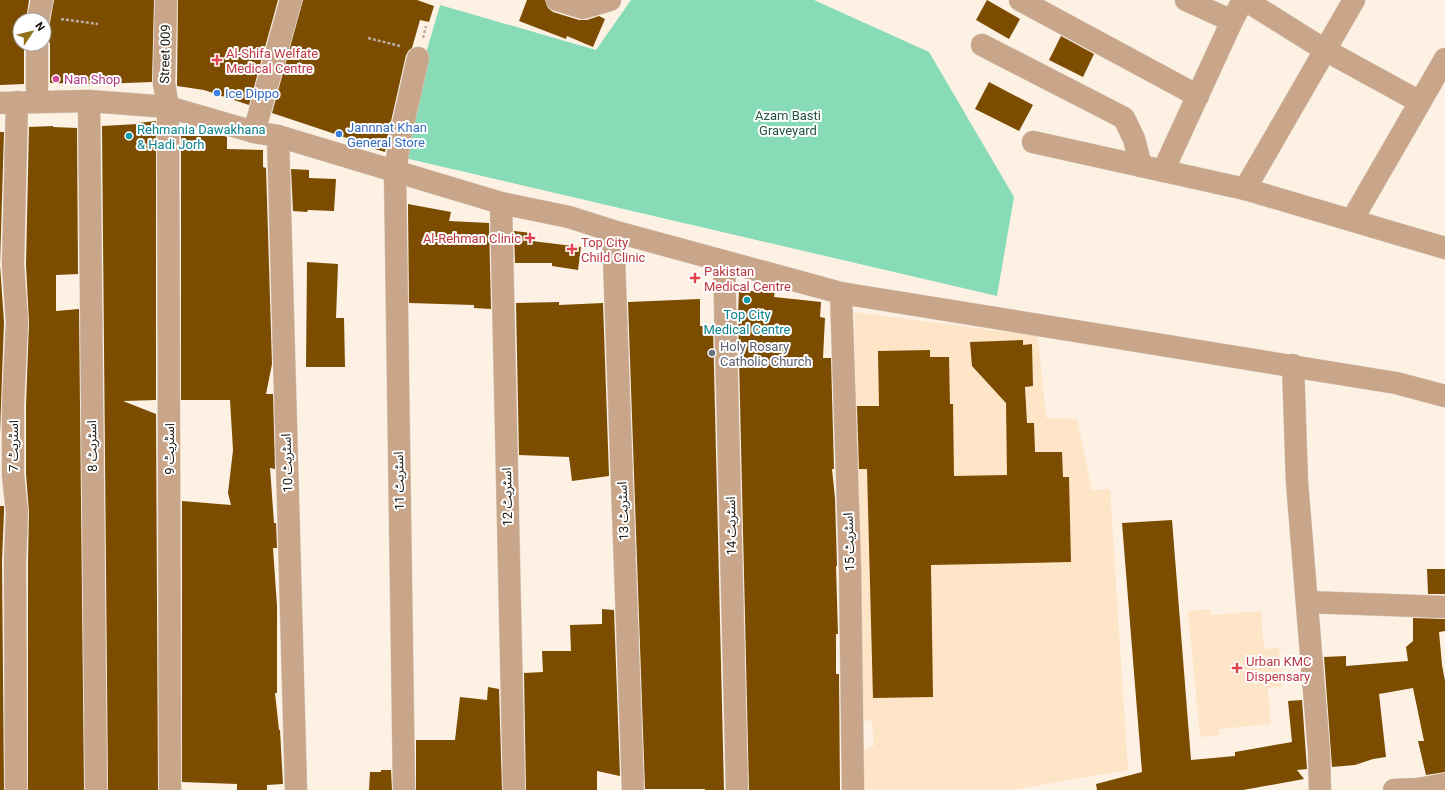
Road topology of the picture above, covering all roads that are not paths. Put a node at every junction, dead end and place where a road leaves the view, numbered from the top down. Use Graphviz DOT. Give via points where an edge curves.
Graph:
graph roads {
  1 [pos="166,0"];
  2 [pos="291,0"];
  3 [pos="557,0"];
  4 [pos="610,0"];
  5 [pos="1020,0"];
  6 [pos="1186,0"];
  7 [pos="1244,0"];
  8 [pos="1354,0"];
  9 [pos="1232,20"];
  10 [pos="982,45"];
  11 [pos="1325,50"];
  12 [pos="34,52"];
  13 [pos="411,53"];
  14 [pos="1445,59"];
  15 [pos="1198,96"];
  16 [pos="88,101"];
  17 [pos="18,102"];
  18 [pos="1420,102"];
  19 [pos="168,107"];
  20 [pos="254,132"];
  21 [pos="278,136"];
  22 [pos="1033,142"];
  23 [pos="1141,166"];
  24 [pos="1164,171"];
  25 [pos="395,172"];
  26 [pos="1245,189"];
  27 [pos="501,203"];
  28 [pos="1352,220"];
  29 [pos="613,231"];
  30 [pos="1445,248"];
  31 [pos="724,262"];
  32 [pos="841,293"];
  33 [pos="1293,365"];
  34 [pos="1445,396"];
  35 [pos="1307,602"];
  36 [pos="1445,607"];
  37 [pos="1445,784"];
  38 [pos="16,790"];
  39 [pos="96,790"];
  40 [pos="170,790"];
  41 [pos="296,790"];
  42 [pos="404,790"];
  43 [pos="514,790"];
  44 [pos="633,790"];
  45 [pos="737,790"];
  46 [pos="853,790"];
  47 [pos="1320,790"];
  48 [pos="1394,790"];
  1 -- 19 [label="street, Street 009" via="164,83"];
  2 -- 20 [label="street"];
  3 -- 4 [label="street" via="583,8"];
  5 -- 15 [label="street"];
  6 -- 9 [label="street"];
  7 -- 9 [label="street"];
  7 -- 11 [label="street"];
  8 -- 11 [label="street"];
  9 -- 15 [label="street"];
  10 -- 23 [label="street" via="1124,118 1134,139"];
  11 -- 18 [label="street"];
  11 -- 26 [label="street"];
  12 -- 17 [label="street, اسٹریٹ 7"];
  13 -- 25 [label="street, اسٹریٹ 11"];
  14 -- 18 [label="street"];
  15 -- 24 [label="street"];
  16 -- 17 [label="street"];
  16 -- 19 [label="street"];
  16 -- 39 [label="street, اسٹریٹ 8"];
  17 -- 38 [label="street, اسٹریٹ 7" via="13,265 17,322 13,444 17,512"];
  18 -- 28 [label="street"];
  19 -- 20 [label="street"];
  19 -- 40 [label="street, اسٹریٹ 9"];
  20 -- 21 [label="street"];
  21 -- 25 [label="street"];
  21 -- 41 [label="street, اسٹریٹ 10"];
  22 -- 23 [label="street"];
  23 -- 24 [label="street"];
  24 -- 26 [label="street"];
  25 -- 27 [label="street"];
  25 -- 42 [label="street, اسٹریٹ 11"];
  26 -- 28 [label="street"];
  27 -- 29 [label="street" via="569,217"];
  27 -- 43 [label="street, اسٹریٹ 12"];
  28 -- 30 [label="street"];
  29 -- 31 [label="street"];
  29 -- 44 [label="street, اسٹریٹ 13"];
  31 -- 32 [label="street"];
  31 -- 45 [label="street, اسٹریٹ 14"];
  32 -- 33 [label="street"];
  32 -- 46 [label="street, اسٹریٹ 15" via="850,568"];
  33 -- 34 [label="street" via="1396,383"];
  33 -- 35 [label="street" via="1297,482"];
  35 -- 36 [label="street"];
  35 -- 47 [label="street"];
  37 -- 48 [label="street" via="1418,790"];
}
